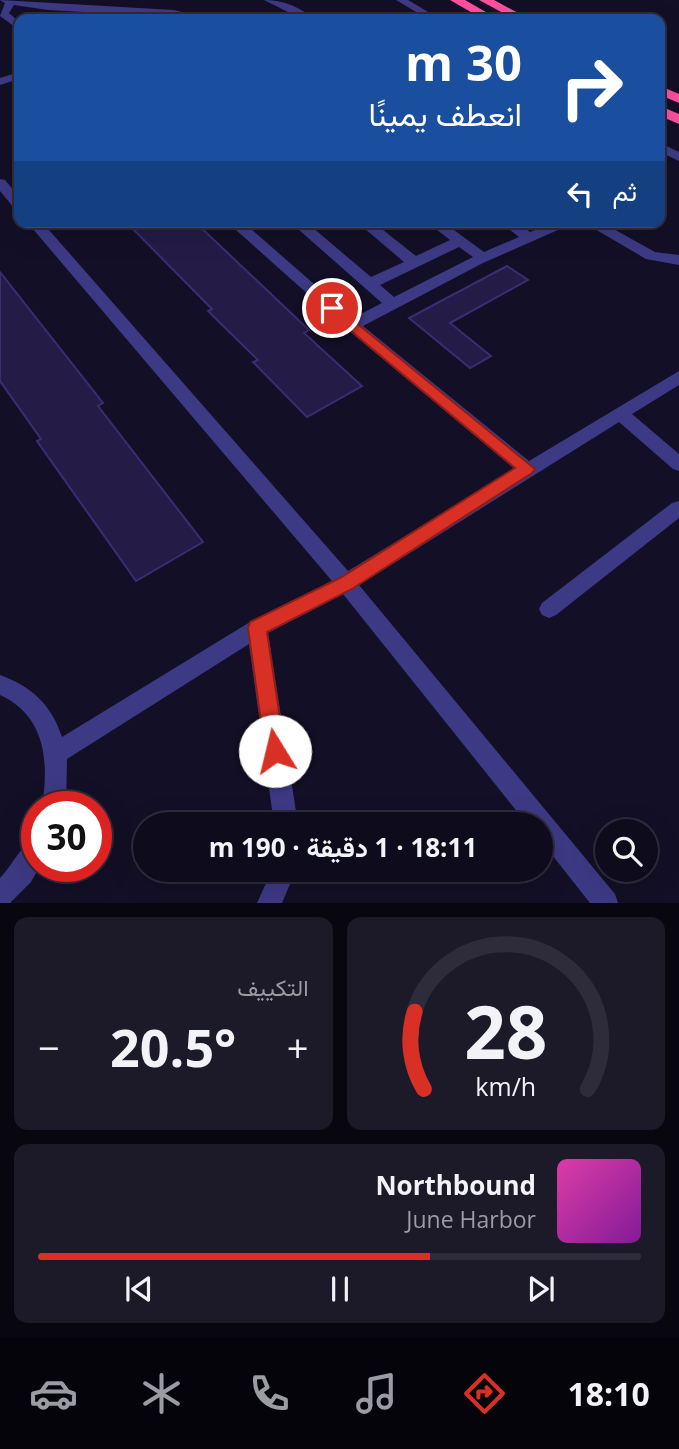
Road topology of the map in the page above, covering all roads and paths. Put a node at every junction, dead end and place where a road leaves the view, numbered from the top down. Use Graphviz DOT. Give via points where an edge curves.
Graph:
graph roads {
  1 [pos="269,0"];
  2 [pos="401,0"];
  3 [pos="456,0"];
  4 [pos="485,0"];
  5 [pos="8,1"];
  6 [pos="179,14"];
  7 [pos="300,14"];
  8 [pos="426,14"];
  9 [pos="483,14"];
  10 [pos="513,14"];
  11 [pos="14,22"];
  12 [pos="0,183"];
  13 [pos="14,199"];
  14 [pos="39,228"];
  15 [pos="241,228"];
  16 [pos="304,228"];
  17 [pos="371,228"];
  18 [pos="442,228"];
  19 [pos="516,228"];
  20 [pos="554,228"];
  21 [pos="601,228"];
  22 [pos="530,238"];
  23 [pos="460,241"];
  24 [pos="485,259"];
  25 [pos="679,260"];
  26 [pos="415,263"];
  27 [pos="370,284"];
  28 [pos="391,303"];
  29 [pos="352,325"];
  30 [pos="679,377"];
  31 [pos="619,413"];
  32 [pos="679,464"];
  33 [pos="527,469"];
  34 [pos="679,508"];
  35 [pos="346,583"];
  36 [pos="549,609"];
  37 [pos="257,628"];
  38 [pos="0,685"];
  39 [pos="57,753"];
  40 [pos="57,791"];
  41 [pos="284,812"];
  42 [pos="21,874"];
  43 [pos="279,882"];
  44 [pos="0,896"];
  45 [pos="269,903"];
  46 [pos="606,903"];
  1 -- 7 [label="street"];
  2 -- 8 [label="street"];
  3 -- 9 [label="highway"];
  4 -- 10 [label="highway"];
  5 -- 6 [label="street"];
  5 -- 11 [label="street" via="4,13"];
  12 -- 13 [label="street"];
  14 -- 35 [label="street"];
  15 -- 29 [label="street"];
  16 -- 27 [label="street"];
  17 -- 26 [label="street"];
  18 -- 23 [label="street"];
  19 -- 22 [label="street"];
  20 -- 22 [label="street"];
  21 -- 25 [label="street" via="651,256"];
  22 -- 24 [label="street"];
  23 -- 24 [label="street"];
  23 -- 26 [label="street"];
  24 -- 28 [label="street"];
  26 -- 27 [label="street"];
  27 -- 28 [label="street"];
  28 -- 29 [label="street"];
  29 -- 33 [label="street"];
  30 -- 31 [label="street"];
  31 -- 32 [label="street"];
  31 -- 33 [label="street"];
  33 -- 35 [label="street"];
  34 -- 36 [label="street"];
  35 -- 37 [label="street"];
  35 -- 46 [label="street"];
  37 -- 39 [label="street"];
  37 -- 41 [label="street"];
  38 -- 39 [label="street" via="39,712"];
  39 -- 40 [label="street"];
  42 -- 44 [label="street"];
  43 -- 45 [label="street"];
}
